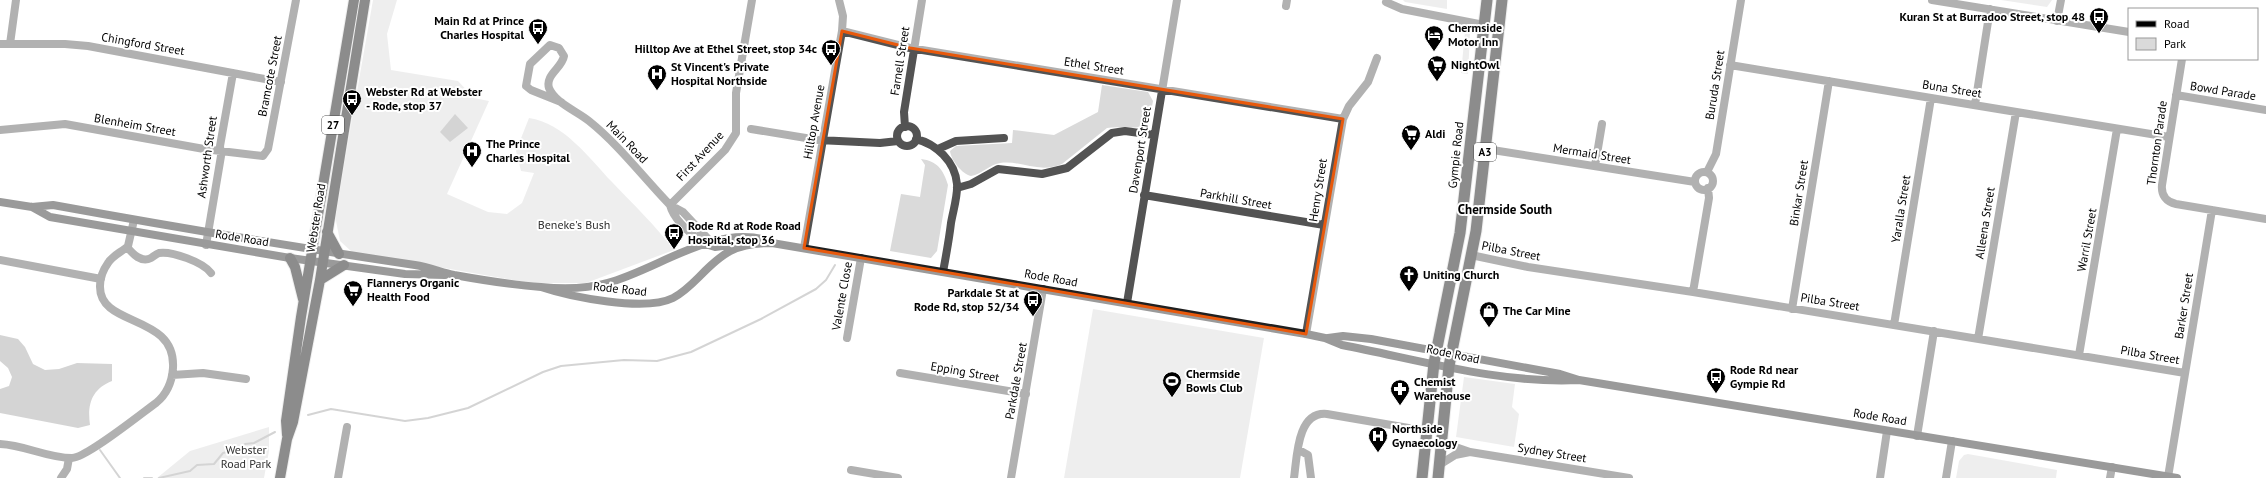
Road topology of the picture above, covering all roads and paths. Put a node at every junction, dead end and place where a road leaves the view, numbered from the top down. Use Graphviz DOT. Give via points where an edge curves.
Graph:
graph roads {
  1 [pos="16,0"];
  2 [pos="296,0"];
  3 [pos="354,0"];
  4 [pos="364,0"];
  5 [pos="752,0"];
  6 [pos="839,0"];
  7 [pos="922,0"];
  8 [pos="1177,0"];
  9 [pos="1487,0"];
  10 [pos="1502,0"];
  11 [pos="1741,0"];
  12 [pos="1932,0"];
  13 [pos="2061,0"];
  14 [pos="1386,2"];
  15 [pos="1990,9"];
  16 [pos="2057,21"];
  17 [pos="1484,25"];
  18 [pos="842,31"];
  19 [pos="2128,32"];
  20 [pos="0,44"];
  21 [pos="10,44"];
  22 [pos="914,48"];
  23 [pos="1377,58"];
  24 [pos="2182,60"];
  25 [pos="1730,65"];
  26 [pos="233,73"];
  27 [pos="1829,81"];
  28 [pos="281,82"];
  29 [pos="1162,89"];
  30 [pos="2176,95"];
  31 [pos="1931,98"];
  32 [pos="561,102"];
  33 [pos="1975,105"];
  34 [pos="2266,110"];
  35 [pos="2016,112"];
  36 [pos="1343,119"];
  37 [pos="1602,124"];
  38 [pos="905,127"];
  39 [pos="751,129"];
  40 [pos="2117,129"];
  41 [pos="0,130"];
  42 [pos="1154,135"];
  43 [pos="2169,137"];
  44 [pos="1004,138"];
  45 [pos="916,139"];
  46 [pos="822,140"];
  47 [pos="898,141"];
  48 [pos="938,148"];
  49 [pos="1486,149"];
  50 [pos="220,151"];
  51 [pos="265,155"];
  52 [pos="1595,166"];
  53 [pos="1707,172"];
  54 [pos="1695,182"];
  55 [pos="957,188"];
  56 [pos="1708,188"];
  57 [pos="1144,195"];
  58 [pos="0,202"];
  59 [pos="670,205"];
  60 [pos="32,207"];
  61 [pos="2212,210"];
  62 [pos="2266,219"];
  63 [pos="134,220"];
  64 [pos="1324,226"];
  65 [pos="132,232"];
  66 [pos="327,232"];
  67 [pos="689,232"];
  68 [pos="208,233"];
  69 [pos="772,243"];
  70 [pos="750,244"];
  71 [pos="206,245"];
  72 [pos="709,245"];
  73 [pos="127,247"];
  74 [pos="804,248"];
  75 [pos="687,251"];
  76 [pos="339,254"];
  77 [pos="312,255"];
  78 [pos="1471,255"];
  79 [pos="323,257"];
  80 [pos="290,258"];
  81 [pos="861,258"];
  82 [pos="0,260"];
  83 [pos="344,265"];
  84 [pos="943,272"];
  85 [pos="211,273"];
  86 [pos="703,273"];
  87 [pos="452,274"];
  88 [pos="101,279"];
  89 [pos="320,280"];
  90 [pos="541,287"];
  91 [pos="1043,289"];
  92 [pos="1693,292"];
  93 [pos="304,301"];
  94 [pos="1127,303"];
  95 [pos="1792,309"];
  96 [pos="1894,325"];
  97 [pos="1934,331"];
  98 [pos="1306,334"];
  99 [pos="847,338"];
  100 [pos="1325,338"];
  101 [pos="1978,339"];
  102 [pos="1436,351"];
  103 [pos="1451,354"];
  104 [pos="2079,355"];
  105 [pos="1434,363"];
  106 [pos="1449,366"];
  107 [pos="900,373"];
  108 [pos="2185,373"];
  109 [pos="172,375"];
  110 [pos="246,379"];
  111 [pos="1579,380"];
  112 [pos="1026,394"];
  113 [pos="347,427"];
  114 [pos="1426,431"];
  115 [pos="1887,431"];
  116 [pos="1917,436"];
  117 [pos="287,439"];
  118 [pos="1952,441"];
  119 [pos="1441,442"];
  120 [pos="0,444"];
  121 [pos="1299,450"];
  122 [pos="1470,452"];
  123 [pos="69,458"];
  124 [pos="1439,465"];
  125 [pos="2112,467"];
  126 [pos="851,470"];
  127 [pos="2168,476"];
  128 [pos="61,478"];
  129 [pos="280,478"];
  130 [pos="338,478"];
  131 [pos="898,478"];
  132 [pos="1011,478"];
  133 [pos="1294,478"];
  134 [pos="1312,478"];
  135 [pos="1422,478"];
  136 [pos="1438,478"];
  137 [pos="1630,478"];
  138 [pos="1880,478"];
  139 [pos="1946,478"];
  140 [pos="2110,478"];
  141 [pos="2177,478"];
  1 -- 21 [label="street"];
  2 -- 28 [label="street, Bramcote Street"];
  3 -- 77 [label="main road, Webster Road / 27"];
  4 -- 66 [label="main road, Webster Road / 27"];
  5 -- 59 [label="street, First Avenue" via="736,93 736,133 725,150"];
  6 -- 18 [label="street, Hilltop Avenue" via="843,16"];
  7 -- 22 [label="street, Farnell Street"];
  8 -- 29 [label="street, Davenport Street"];
  9 -- 17 [label="highway, Gympie Road / A3"];
  10 -- 49 [label="highway, A3"];
  11 -- 25 [label="street, Buruda Street"];
  12 -- 15 [label="street"];
  13 -- 16 [label="street"];
  14 -- 17 [label="street" via="1402,9"];
  15 -- 16 [label="street"];
  15 -- 33 [label="street"];
  16 -- 19 [label="street"];
  17 -- 102 [label="highway, Gympie Road / A3" via="1460,233"];
  18 -- 22 [label="street, Ethel Street"];
  18 -- 46 [label="street, Hilltop Avenue"];
  20 -- 21 [label="street, Chingford Street"];
  21 -- 26 [label="street, Chingford Street" via="76,44"];
  22 -- 29 [label="street, Ethel Street"];
  22 -- 38 [label="street, Farnell Street" via="904,112"];
  23 -- 36 [label="street, Henry Street" via="1368,82 1349,106"];
  24 -- 30 [label="street, Thornton Parade"];
  25 -- 27 [label="street, Buna Street"];
  25 -- 53 [label="street, Buruda Street" via="1715,157"];
  26 -- 28 [label="street, Chingford Street"];
  26 -- 50 [label="street, Ashworth Street"];
  27 -- 31 [label="street, Buna Street"];
  27 -- 95 [label="street, Binkar Street"];
  28 -- 51 [label="street, Bramcote Street"];
  29 -- 36 [label="street, Ethel Street"];
  29 -- 42 [label="street, Davenport Street"];
  30 -- 34 [label="street, Bowd Parade"];
  30 -- 43 [label="street, Thornton Parade"];
  31 -- 33 [label="street, Buna Street"];
  31 -- 96 [label="street, Yaralla Street"];
  32 -- 32 [label="street, Main Road" via="526,86 530,64 550,45 558,46 564,54 562,62 551,75 549,84"];
  32 -- 59 [label="street, Main Road" via="599,129"];
  33 -- 35 [label="street, Buna Street"];
  35 -- 40 [label="street, Buna Street"];
  35 -- 101 [label="street, Alleena Street"];
  36 -- 64 [label="street, Henry Street"];
  37 -- 52 [label="street"];
  38 -- 45 [label="street" via="914,130"];
  38 -- 47 [label="street" via="898,132"];
  39 -- 46 [label="street"];
  40 -- 43 [label="street, Buna Street"];
  40 -- 104 [label="street, Warril Street"];
  41 -- 50 [label="street, Blenheim Street" via="65,124"];
  42 -- 55 [label="street" via="1125,131 1112,133 1066,168 1042,174 998,169 971,184"];
  42 -- 57 [label="street, Davenport Street"];
  43 -- 61 [label="street, Thornton Parade" via="2162,185 2164,197 2172,203"];
  44 -- 48 [label="street" via="956,140"];
  45 -- 47 [label="street" via="909,146"];
  45 -- 48 [label="street"];
  46 -- 47 [label="street" via="880,143"];
  46 -- 74 [label="street, Hilltop Avenue"];
  48 -- 55 [label="street" via="953,169"];
  49 -- 52 [label="street, Mermaid Street"];
  49 -- 78 [label="highway, A3"];
  50 -- 51 [label="street, Blenheim Street"];
  50 -- 68 [label="street, Ashworth Street"];
  52 -- 54 [label="street, Mermaid Street"];
  53 -- 54 [label="street" via="1698,174"];
  53 -- 56 [label="street" via="1712,179 1712,184"];
  54 -- 56 [label="street" via="1700,188"];
  55 -- 84 [label="street"];
  56 -- 92 [label="street" via="1709,198"];
  57 -- 64 [label="street, Parkhill Street"];
  57 -- 94 [label="street, Davenport Street"];
  58 -- 60 [label="main road, Rode Road"];
  59 -- 67 [label="street, Main Road" via="673,214"];
  59 -- 72 [label="street, Main Road" via="683,212"];
  60 -- 63 [label="main road, Rode Road" via="53,205"];
  60 -- 65 [label="main road, Rode Road" via="50,217"];
  61 -- 62 [label="street, Thornton Parade"];
  61 -- 108 [label="street, Barker Street"];
  63 -- 65 [label="street"];
  63 -- 68 [label="main road, Rode Road"];
  64 -- 98 [label="street, Henry Street"];
  65 -- 71 [label="main road, Rode Road"];
  65 -- 73 [label="street"];
  66 -- 76 [label="main road"];
  66 -- 79 [label="main road, Webster Road / 27"];
  67 -- 72 [label="street, Main Road"];
  67 -- 75 [label="street" via="691,241"];
  68 -- 71 [label="street, Ashworth Street"];
  68 -- 77 [label="main road, Rode Road"];
  69 -- 70 [label="main road, Rode Road"];
  69 -- 72 [label="main road, Rode Road" via="745,236 732,237"];
  69 -- 74 [label="main road, Rode Road"];
  70 -- 72 [label="main road"];
  70 -- 86 [label="main road, Rode Road" via="724,253"];
  71 -- 80 [label="main road, Rode Road"];
  72 -- 75 [label="main road, Rode Road"];
  72 -- 86 [label="main road" via="711,258"];
  73 -- 85 [label="street" via="136,257 142,259 160,253 195,260 207,267"];
  73 -- 88 [label="street" via="108,263"];
  74 -- 81 [label="main road, Rode Road"];
  75 -- 90 [label="main road, Rode Road" via="607,283 578,288"];
  76 -- 79 [label="main road, Rode Road"];
  76 -- 87 [label="main road, Rode Road" via="428,267"];
  77 -- 79 [label="main road, Rode Road"];
  77 -- 80 [label="main road, Rode Road"];
  77 -- 93 [label="main road, Webster Road / 27"];
  78 -- 92 [label="street, Pilba Street" via="1528,267"];
  78 -- 103 [label="highway, A3"];
  79 -- 83 [label="main road, Rode Road"];
  79 -- 89 [label="main road, Webster Road / 27"];
  80 -- 93 [label="main road"];
  81 -- 84 [label="main road, Rode Road"];
  81 -- 99 [label="street, Valente Close"];
  82 -- 88 [label="street"];
  83 -- 87 [label="main road, Rode Road" via="404,274"];
  83 -- 89 [label="main road"];
  84 -- 91 [label="main road, Rode Road"];
  86 -- 90 [label="main road, Rode Road" via="689,288 672,299 650,304 562,294"];
  87 -- 90 [label="main road, Rode Road"];
  88 -- 109 [label="street" via="102,297 110,309 150,327 164,340 173,360"];
  89 -- 117 [label="main road, Webster Road / 27" via="294,422"];
  91 -- 94 [label="main road, Rode Road"];
  91 -- 112 [label="street, Parkdale Street"];
  92 -- 95 [label="street, Pilba Street"];
  93 -- 117 [label="main road, Webster Road / 27" via="286,421"];
  94 -- 98 [label="main road, Rode Road"];
  95 -- 96 [label="street, Pilba Street"];
  96 -- 97 [label="street, Pilba Street"];
  97 -- 101 [label="street, Pilba Street"];
  97 -- 116 [label="street"];
  98 -- 100 [label="main road, Rode Road"];
  100 -- 102 [label="main road, Rode Road" via="1343,336 1371,339"];
  100 -- 105 [label="main road, Rode Road" via="1342,345"];
  101 -- 104 [label="street, Pilba Street"];
  102 -- 103 [label="main road, Rode Road"];
  102 -- 105 [label="highway, Gympie Road / A3"];
  103 -- 106 [label="highway, A3"];
  103 -- 111 [label="main road, Rode Road" via="1560,374"];
  104 -- 108 [label="street, Pilba Street"];
  105 -- 106 [label="main road, Rode Road"];
  105 -- 114 [label="highway, Gympie Road / A3"];
  106 -- 111 [label="main road, Rode Road" via="1530,380"];
  106 -- 119 [label="highway, A3"];
  107 -- 112 [label="street, Epping Street"];
  108 -- 127 [label="street, Barker Street"];
  109 -- 110 [label="street" via="203,373"];
  109 -- 123 [label="street" via="168,389 161,399 85,454"];
  111 -- 115 [label="main road, Rode Road"];
  112 -- 132 [label="street, Parkdale Street"];
  113 -- 130 [label="street"];
  114 -- 121 [label="street" via="1327,414 1311,417 1305,424"];
  114 -- 135 [label="highway, Gympie Road / A3"];
  115 -- 116 [label="main road, Rode Road"];
  115 -- 138 [label="street"];
  116 -- 118 [label="main road, Rode Road"];
  117 -- 129 [label="main road, Webster Road / 27"];
  118 -- 125 [label="main road, Rode Road"];
  118 -- 139 [label="street"];
  119 -- 122 [label="street, Sydney Street"];
  119 -- 124 [label="highway, A3"];
  120 -- 123 [label="street"];
  121 -- 133 [label="street"];
  121 -- 134 [label="street" via="1308,455"];
  122 -- 124 [label="street, Sydney Street" via="1452,457"];
  122 -- 137 [label="street, Sydney Street"];
  123 -- 128 [label="street"];
  124 -- 136 [label="highway, A3"];
  125 -- 127 [label="main road, Rode Road"];
  125 -- 140 [label="street"];
  126 -- 131 [label="street"];
  127 -- 141 [label="main road, Rode Road"];
}
